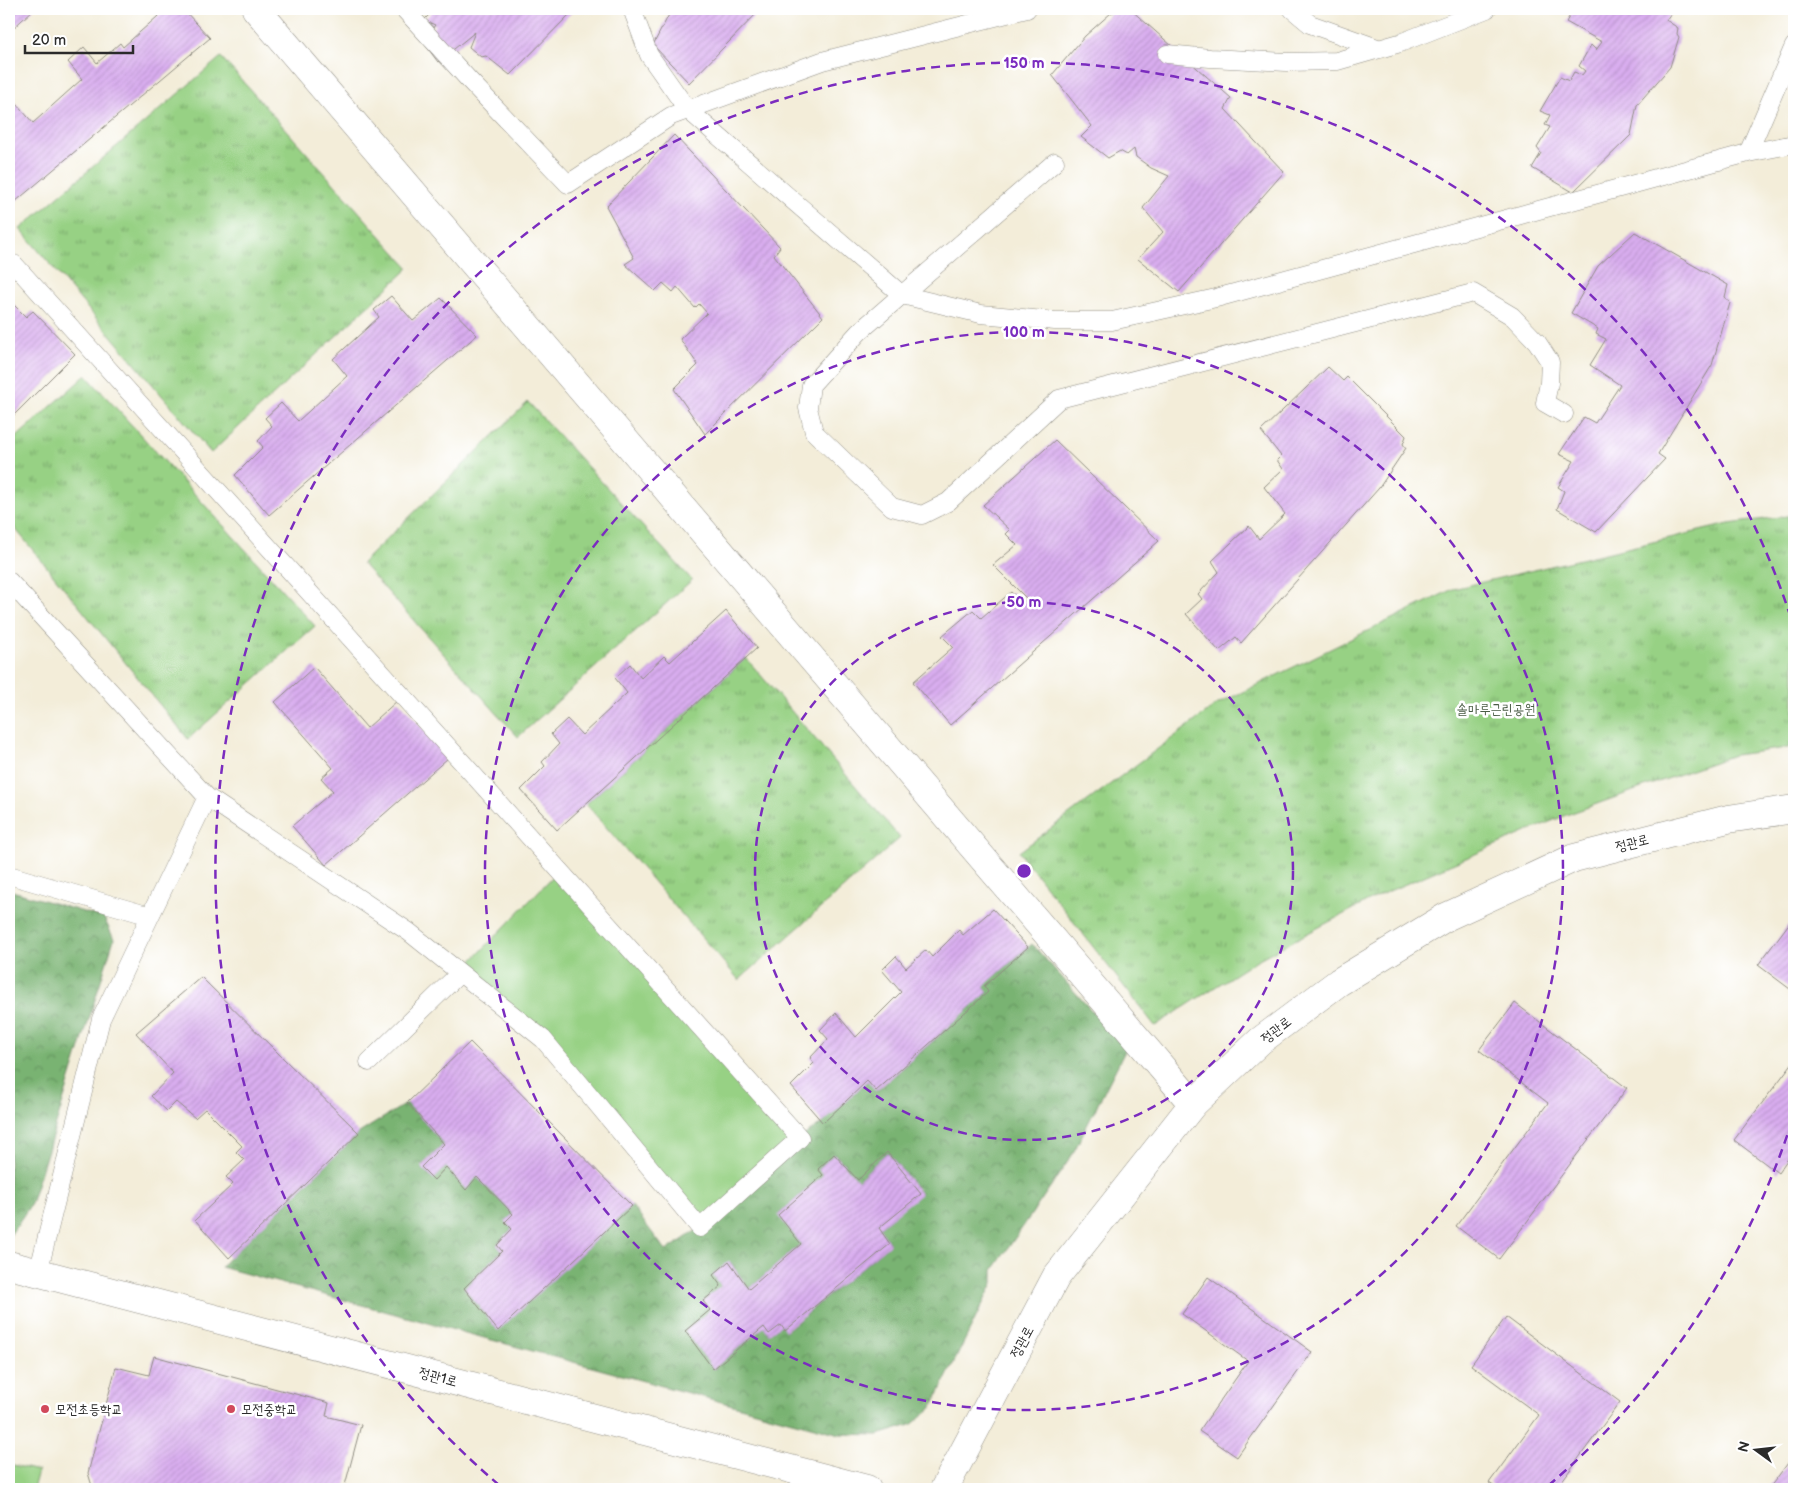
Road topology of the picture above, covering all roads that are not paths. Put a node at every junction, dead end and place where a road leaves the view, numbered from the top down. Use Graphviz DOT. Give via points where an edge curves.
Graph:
graph roads {
  1 [pos="256,9"];
  2 [pos="404,9"];
  3 [pos="632,9"];
  4 [pos="1027,9"];
  5 [pos="1292,9"];
  6 [pos="1487,9"];
  7 [pos="1794,46"];
  8 [pos="1380,49"];
  9 [pos="1167,54"];
  10 [pos="687,110"];
  11 [pos="1794,144"];
  12 [pos="1748,153"];
  13 [pos="1055,162"];
  14 [pos="14,264"];
  15 [pos="902,295"];
  16 [pos="1564,414"];
  17 [pos="9,581"];
  18 [pos="207,797"];
  19 [pos="1794,809"];
  20 [pos="9,875"];
  21 [pos="150,916"];
  22 [pos="460,973"];
  23 [pos="369,1062"];
  24 [pos="1193,1104"];
  25 [pos="9,1265"];
  26 [pos="38,1273"];
  27 [pos="867,1489"];
  28 [pos="944,1489"];
  1 -- 24 [label="street"];
  2 -- 10 [label="lane" via="568,184 671,116"];
  3 -- 10 [label="lane" via="649,55"];
  4 -- 10 [label="lane" via="822,61"];
  5 -- 8 [label="lane" via="1310,24"];
  6 -- 8 [label="lane"];
  7 -- 12 [label="lane"];
  8 -- 9 [label="lane" via="1337,61 1286,62"];
  10 -- 15 [label="lane"];
  11 -- 12 [label="lane"];
  12 -- 15 [label="lane" via="1225,296 1112,321 1055,322 981,314"];
  13 -- 15 [label="lane"];
  14 -- 22 [label="lane" via="800,1138 700,1228 543,1039"];
  15 -- 16 [label="lane" via="859,332 812,384 808,408 814,432 892,507 922,515 948,502 1059,399 1473,293 1512,316 1537,342 1550,362 1545,403"];
  17 -- 18 [label="lane"];
  18 -- 21 [label="lane"];
  18 -- 22 [label="lane" via="408,932"];
  19 -- 24 [label="street, 정관로" via="1728,819 1574,858 1446,917 1339,982 1260,1041"];
  20 -- 21 [label="lane"];
  21 -- 26 [label="lane" via="101,1019"];
  22 -- 23 [label="lane"];
  24 -- 28 [label="street, 정관로" via="1056,1277"];
  25 -- 26 [label="street, 정관1로"];
  26 -- 27 [label="street, 정관1로"];
}
